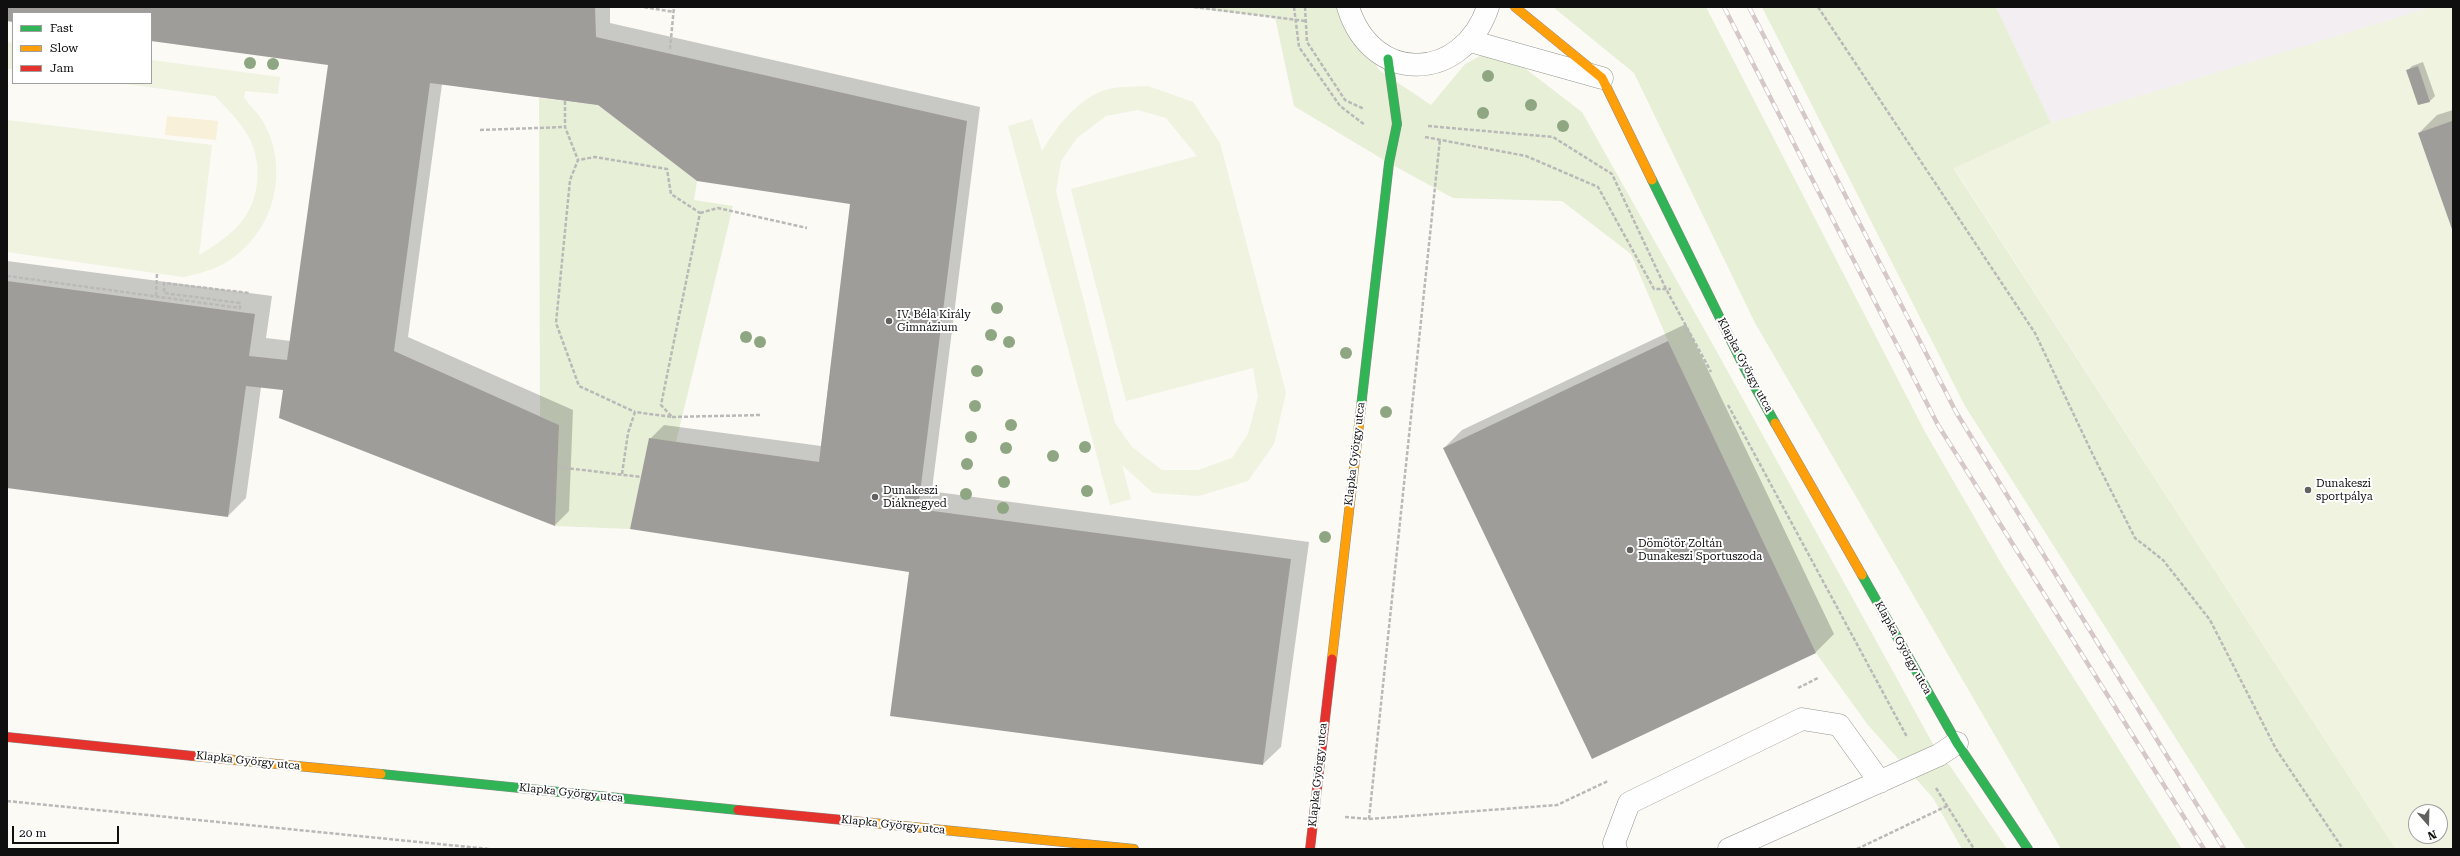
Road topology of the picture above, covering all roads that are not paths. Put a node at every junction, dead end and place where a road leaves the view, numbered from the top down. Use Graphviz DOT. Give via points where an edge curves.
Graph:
graph roads {
  1 [pos="1348,7"];
  2 [pos="1488,7"];
  3 [pos="1515,7"];
  4 [pos="1470,41"];
  5 [pos="1388,59"];
  6 [pos="1602,78"];
  7 [pos="7,736"];
  8 [pos="1957,743"];
  9 [pos="1880,782"];
  10 [pos="1134,849"];
  11 [pos="1310,849"];
  12 [pos="1616,849"];
  13 [pos="1730,849"];
  14 [pos="2028,849"];
  1 -- 5 [label="street" via="1354,25 1368,45"];
  2 -- 4 [label="street" via="1482,25"];
  3 -- 6 [label="street, Klapka György utca"];
  4 -- 5 [label="street" via="1455,54 1437,62 1412,64"];
  4 -- 6 [label="street"];
  5 -- 11 [label="street, Klapka György utca" via="1396,128 1389,164"];
  6 -- 8 [label="street, Klapka György utca" via="1745,369"];
  7 -- 10 [label="street, Klapka György utca"];
  8 -- 9 [label="street" via="1939,755"];
  8 -- 14 [label="street, Klapka György utca"];
  9 -- 12 [label="street" via="1839,725 1802,719 1629,803 1614,843"];
  9 -- 13 [label="street"];
}
